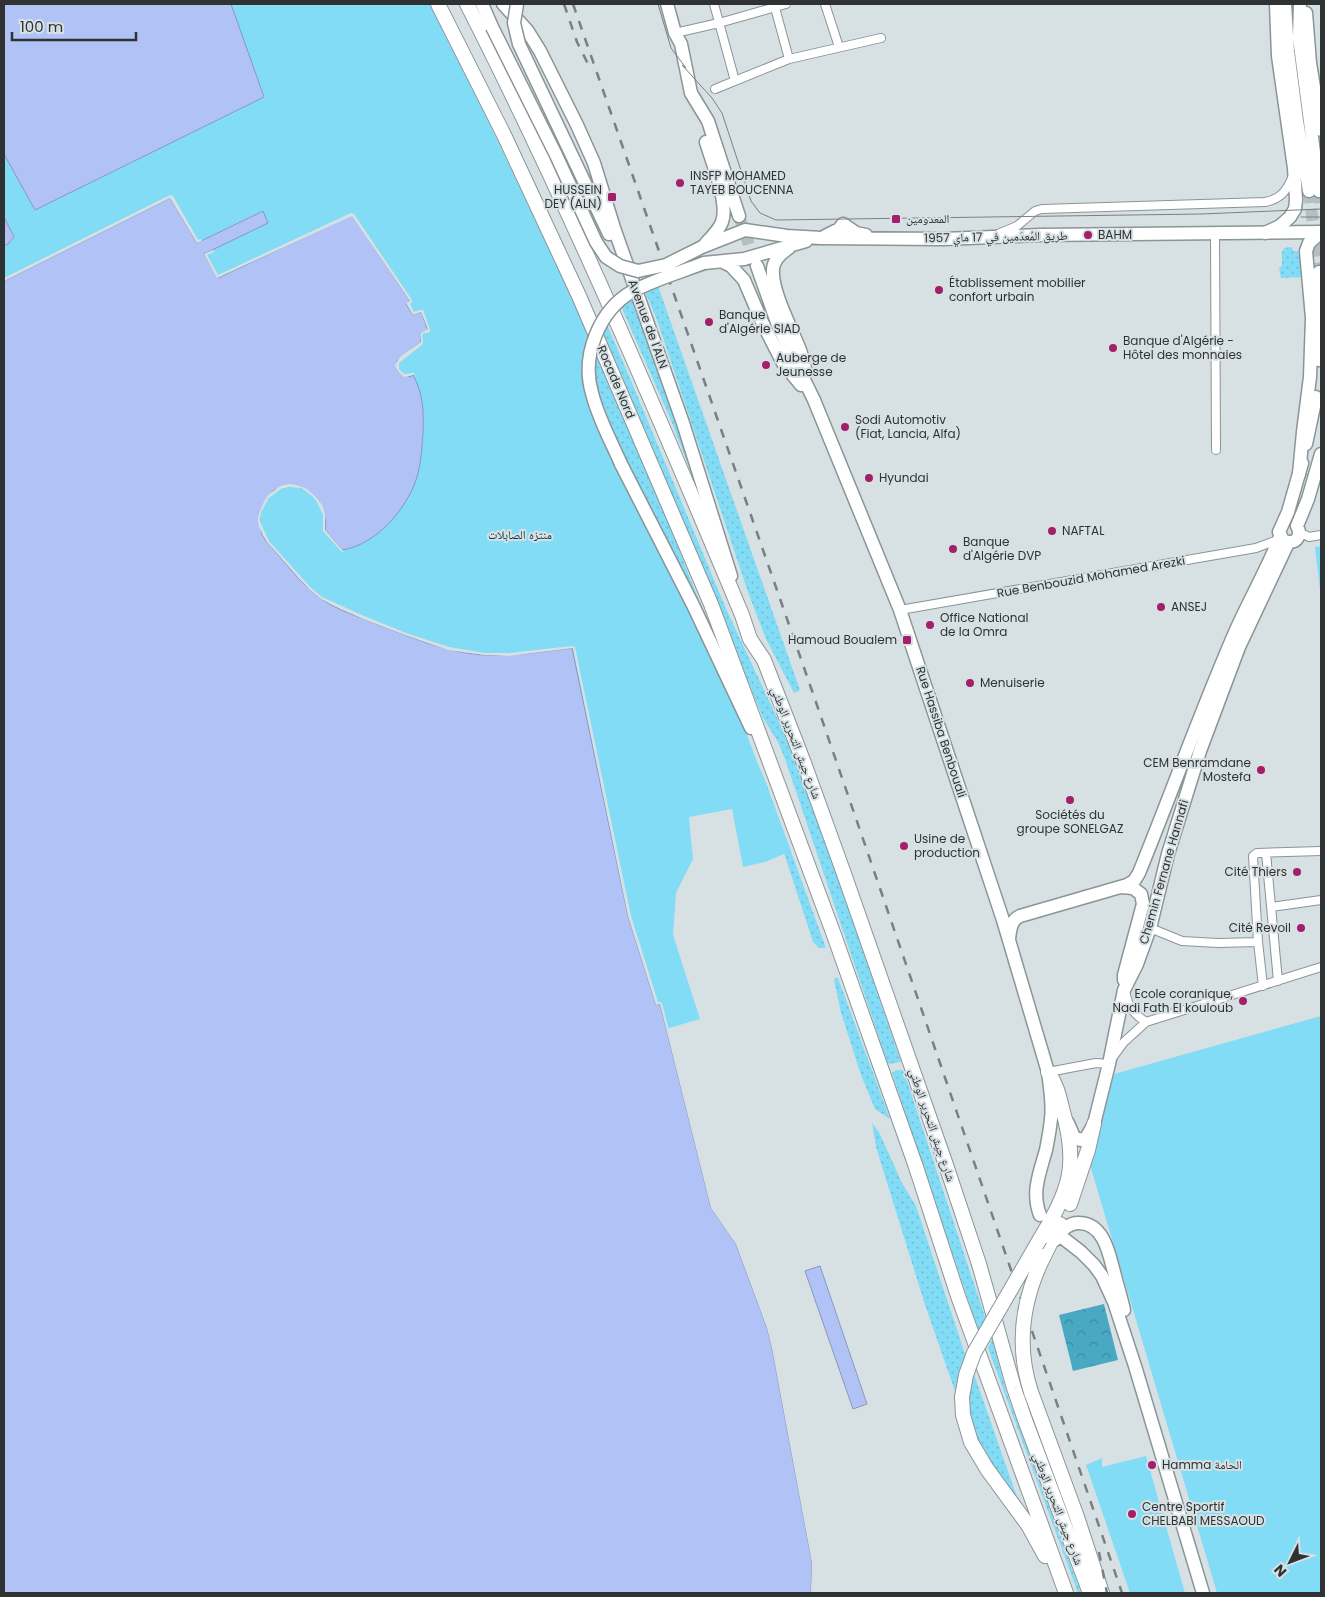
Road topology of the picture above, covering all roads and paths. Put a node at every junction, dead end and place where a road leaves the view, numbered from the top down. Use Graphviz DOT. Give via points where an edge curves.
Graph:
graph roads {
  1 [pos="438,4"];
  2 [pos="467,4"];
  3 [pos="481,4"];
  4 [pos="503,4"];
  5 [pos="517,4"];
  6 [pos="667,4"];
  7 [pos="714,4"];
  8 [pos="786,4"];
  9 [pos="825,4"];
  10 [pos="1276,4"];
  11 [pos="1285,4"];
  12 [pos="1300,4"];
  13 [pos="1304,4"];
  14 [pos="774,5"];
  15 [pos="719,23"];
  16 [pos="675,33"];
  17 [pos="881,38"];
  18 [pos="840,47"];
  19 [pos="789,59"];
  20 [pos="1317,70"];
  21 [pos="735,81"];
  22 [pos="715,89"];
  23 [pos="691,93"];
  24 [pos="1321,130"];
  25 [pos="1294,174"];
  26 [pos="739,216"];
  27 [pos="1215,232"];
  28 [pos="1321,232"];
  29 [pos="1265,233"];
  30 [pos="984,237"];
  31 [pos="821,238"];
  32 [pos="794,244"];
  33 [pos="702,247"];
  34 [pos="723,262"];
  35 [pos="757,266"];
  36 [pos="1319,272"];
  37 [pos="632,281"];
  38 [pos="814,400"];
  39 [pos="1216,450"];
  40 [pos="1321,454"];
  41 [pos="1299,474"];
  42 [pos="1298,529"];
  43 [pos="1321,535"];
  44 [pos="1283,536"];
  45 [pos="900,610"];
  46 [pos="764,660"];
  47 [pos="772,770"];
  48 [pos="1321,851"];
  49 [pos="1266,853"];
  50 [pos="1120,887"];
  51 [pos="1321,900"];
  52 [pos="1271,907"];
  53 [pos="1150,928"];
  54 [pos="1009,941"];
  55 [pos="1258,942"];
  56 [pos="1321,967"];
  57 [pos="1278,981"];
  58 [pos="1263,986"];
  59 [pos="1124,990"];
  60 [pos="1146,1022"];
  61 [pos="1110,1062"];
  62 [pos="1048,1072"];
  63 [pos="1066,1121"];
  64 [pos="1094,1124"];
  65 [pos="1040,1215"];
  66 [pos="1063,1238"];
  67 [pos="1044,1256"];
  68 [pos="1135,1366"];
  69 [pos="1066,1593"];
  70 [pos="1090,1593"];
  71 [pos="1102,1593"];
  72 [pos="1203,1593"];
  1 -- 47 [label="highway, Rocade Nord" via="580,296 711,604"];
  2 -- 46 [label="highway, Rocade Nord" via="595,273 750,639"];
  3 -- 33 [label="main road, bridge" via="606,257 620,266 638,271 666,265"];
  4 -- 37 [label="main road, Avenue de l'ALN" via="527,30 577,125 594,164"];
  5 -- 37 [label="main road, bridge" via="514,23 519,44"];
  6 -- 16 [label="main road"];
  7 -- 15 [label="street"];
  8 -- 14 [label="street"];
  9 -- 18 [label="street"];
  10 -- 25 [label="main road" via="1278,56"];
  11 -- 12 [label="main road" via="1288,51 1314,191 1299,37"];
  13 -- 20 [label="main road"];
  14 -- 15 [label="street"];
  14 -- 19 [label="street"];
  15 -- 16 [label="street"];
  15 -- 21 [label="street"];
  16 -- 23 [label="main road" via="681,44"];
  17 -- 18 [label="street"];
  18 -- 19 [label="street"];
  19 -- 21 [label="street"];
  20 -- 24 [label="main road"];
  21 -- 22 [label="street"];
  23 -- 26 [label="main road" via="708,121"];
  23 -- 33 [label="main road" via="725,210 719,228"];
  25 -- 29 [label="main road" via="1295,209 1280,226"];
  25 -- 30 [label="street" via="1284,193 1273,201 1042,209 1017,226"];
  27 -- 29 [label="main road, طريق المُعدَمين في 17 ماي 1957"];
  27 -- 30 [label="main road, طريق المُعدَمين في 17 ماي 1957"];
  27 -- 39 [label="street"];
  28 -- 29 [label="main road, طريق المُعدَمين في 17 ماي 1957"];
  28 -- 41 [label="main road" via="1309,243 1306,251 1312,318 1310,377"];
  30 -- 31 [label="main road, طريق المُعدَمين في 17 ماي 1957"];
  31 -- 32 [label="main road"];
  31 -- 33 [label="main road" via="745,230"];
  32 -- 34 [label="main road" via="757,256"];
  32 -- 38 [label="main road" via="776,261 773,279"];
  34 -- 38 [label="main road" via="744,280 783,363"];
  34 -- 47 [label="main road, bridge" via="704,263 658,280 632,292 619,303 603,320 593,341 589,366 591,391 621,464"];
  35 -- 38 [label="main road" via="779,328"];
  36 -- 41 [label="main road" via="1321,323 1316,397"];
  37 -- 46 [label="main road, Avenue de l'ALN" via="677,404 732,578"];
  38 -- 45 [label="main road, Rue Hassiba Benbouali"];
  40 -- 42 [label="main road"];
  41 -- 44 [label="main road"];
  42 -- 43 [label="street" via="1309,537"];
  42 -- 44 [label="main road" via="1295,541"];
  42 -- 44 [label="main road" via="1289,522"];
  44 -- 45 [label="street, Rue Benbouzid Mohamed Arezki" via="1256,548"];
  44 -- 50 [label="main road, Chemin Fernane Hannafi" via="1237,629 1139,873 1134,881"];
  44 -- 53 [label="main road, Chemin Fernane Hannafi" via="1200,752 1168,854"];
  45 -- 54 [label="main road, Rue Hassiba Benbouali"];
  46 -- 70 [label="highway, شارع جيش التحرير الوطني" via="804,763 927,1110 979,1264 1022,1412"];
  47 -- 69 [label="highway, شارع جيش التحرير الوطني"];
  48 -- 49 [label="street"];
  49 -- 52 [label="street"];
  49 -- 55 [label="street" via="1253,856"];
  50 -- 54 [label="main road, Chemin Fernane Hannafi" via="1020,916 1013,923"];
  50 -- 59 [label="main road" via="1133,888 1141,894 1143,904 1124,975"];
  51 -- 52 [label="street"];
  52 -- 57 [label="street"];
  53 -- 55 [label="street" via="1182,941"];
  53 -- 59 [label="main road, Chemin Fernane Hannafi"];
  54 -- 62 [label="main road, Rue Hassiba Benbouali"];
  55 -- 58 [label="street"];
  56 -- 57 [label="street"];
  57 -- 58 [label="street"];
  58 -- 60 [label="street"];
  59 -- 60 [label="street" via="1138,1017"];
  59 -- 61 [label="main road, Chemin Fernane Hannafi"];
  60 -- 61 [label="street" via="1124,1042"];
  61 -- 62 [label="street"];
  61 -- 64 [label="main road, Chemin Fernane Hannafi"];
  62 -- 63 [label="highway" via="1056,1085"];
  62 -- 65 [label="main road, Rue Hassiba Benbouali" via="1052,1112 1037,1184"];
  63 -- 64 [label="main road" via="1074,1137 1080,1140 1086,1138"];
  63 -- 69 [label="highway, bridge" via="1072,1154 1062,1199 974,1353 962,1397 963,1415 971,1442 1028,1525"];
  64 -- 67 [label="highway" via="1070,1204"];
  66 -- 68 [label="main road" via="1088,1258 1102,1276 1119,1315"];
  67 -- 68 [label="main road" via="1068,1226 1083,1223 1097,1230 1107,1246 1130,1328"];
  67 -- 71 [label="highway, bridge" via="1026,1304 1024,1365"];
  68 -- 72 [label="main road"];
}
